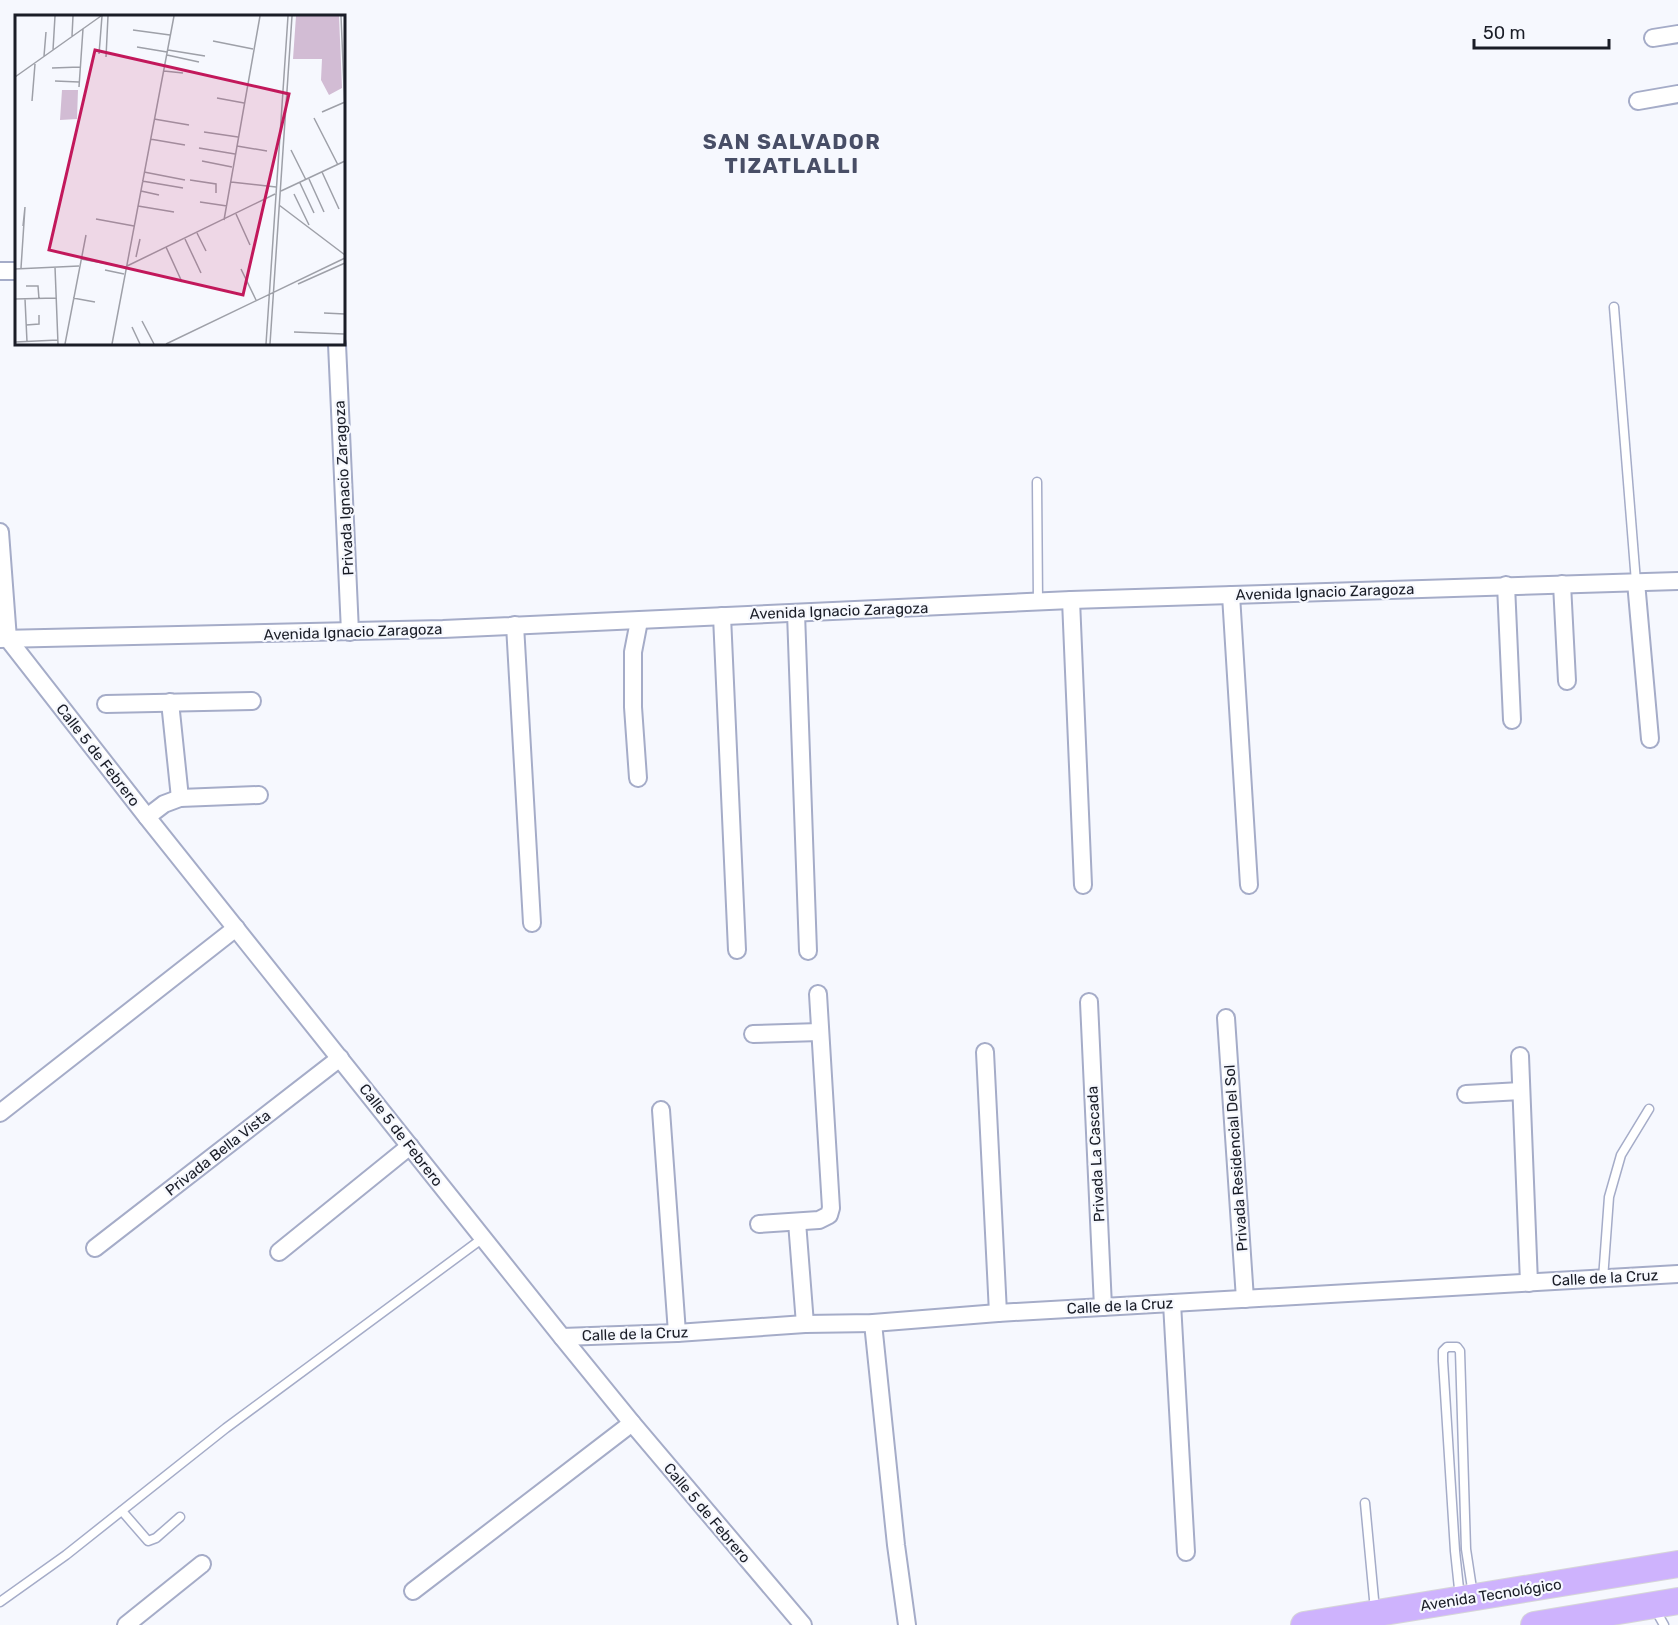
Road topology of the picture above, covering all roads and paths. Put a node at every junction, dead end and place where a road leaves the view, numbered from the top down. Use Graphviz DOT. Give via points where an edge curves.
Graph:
graph roads {
  1 [pos="1678,34"];
  2 [pos="1653,38"];
  3 [pos="1678,94"];
  4 [pos="1638,101"];
  5 [pos="15,270"];
  6 [pos="0,271"];
  7 [pos="1614,307"];
  8 [pos="337,345"];
  9 [pos="1037,483"];
  10 [pos="0,532"];
  11 [pos="1678,581"];
  12 [pos="1636,582"];
  13 [pos="1562,584"];
  14 [pos="1506,585"];
  15 [pos="1231,595"];
  16 [pos="1071,600"];
  17 [pos="1038,602"];
  18 [pos="796,613"];
  19 [pos="722,616"];
  20 [pos="639,621"];
  21 [pos="515,626"];
  22 [pos="350,632"];
  23 [pos="4,639"];
  24 [pos="1567,681"];
  25 [pos="252,701"];
  26 [pos="170,702"];
  27 [pos="106,704"];
  28 [pos="1512,720"];
  29 [pos="1650,739"];
  30 [pos="638,778"];
  31 [pos="259,795"];
  32 [pos="180,798"];
  33 [pos="147,817"];
  34 [pos="1083,885"];
  35 [pos="1249,885"];
  36 [pos="532,923"];
  37 [pos="236,928"];
  38 [pos="736,950"];
  39 [pos="808,951"];
  40 [pos="818,994"];
  41 [pos="1089,1002"];
  42 [pos="1226,1018"];
  43 [pos="820,1032"];
  44 [pos="753,1035"];
  45 [pos="986,1052"];
  46 [pos="1520,1056"];
  47 [pos="340,1058"];
  48 [pos="1521,1091"];
  49 [pos="1466,1094"];
  50 [pos="1649,1109"];
  51 [pos="661,1110"];
  52 [pos="0,1113"];
  53 [pos="410,1146"];
  54 [pos="796,1222"];
  55 [pos="759,1224"];
  56 [pos="483,1238"];
  57 [pos="95,1248"];
  58 [pos="279,1252"];
  59 [pos="1678,1274"];
  60 [pos="1603,1279"];
  61 [pos="1529,1283"];
  62 [pos="1245,1299"];
  63 [pos="1172,1303"];
  64 [pos="1103,1307"];
  65 [pos="998,1313"];
  66 [pos="873,1323"];
  67 [pos="805,1324"];
  68 [pos="677,1333"];
  69 [pos="562,1337"];
  70 [pos="632,1424"];
  71 [pos="1365,1503"];
  72 [pos="122,1511"];
  73 [pos="180,1516"];
  74 [pos="1186,1552"];
  75 [pos="202,1564"];
  76 [pos="1678,1564"];
  77 [pos="413,1591"];
  78 [pos="1467,1599"];
  79 [pos="0,1602"];
  80 [pos="1678,1602"];
  81 [pos="1376,1614"];
  82 [pos="1658,1615"];
  83 [pos="126,1625"];
  84 [pos="803,1625"];
  85 [pos="908,1625"];
  86 [pos="1304,1625"];
  87 [pos="1534,1625"];
  1 -- 2 [label="street"];
  3 -- 4 [label="street"];
  5 -- 6 [label="street"];
  7 -- 12 [label="lane"];
  8 -- 22 [label="street, Privada Ignacio Zaragoza"];
  9 -- 17 [label="lane"];
  10 -- 23 [label="street"];
  11 -- 12 [label="street, Avenida Ignacio Zaragoza"];
  12 -- 13 [label="street, Avenida Ignacio Zaragoza"];
  12 -- 29 [label="street"];
  13 -- 14 [label="street, Avenida Ignacio Zaragoza"];
  13 -- 24 [label="street"];
  14 -- 15 [label="street, Avenida Ignacio Zaragoza"];
  14 -- 28 [label="street"];
  15 -- 16 [label="street, Avenida Ignacio Zaragoza"];
  15 -- 35 [label="street"];
  16 -- 17 [label="street, Avenida Ignacio Zaragoza"];
  16 -- 34 [label="street"];
  17 -- 18 [label="street, Avenida Ignacio Zaragoza"];
  18 -- 19 [label="street, Avenida Ignacio Zaragoza"];
  18 -- 39 [label="street"];
  19 -- 20 [label="street, Avenida Ignacio Zaragoza"];
  19 -- 38 [label="street"];
  20 -- 21 [label="street, Avenida Ignacio Zaragoza"];
  20 -- 30 [label="street" via="633,663"];
  21 -- 22 [label="street, Avenida Ignacio Zaragoza"];
  21 -- 36 [label="street"];
  22 -- 23 [label="street, Avenida Ignacio Zaragoza"];
  23 -- 33 [label="street, Calle 5 de Febrero"];
  25 -- 26 [label="street"];
  26 -- 27 [label="street"];
  26 -- 32 [label="street"];
  31 -- 32 [label="street"];
  32 -- 33 [label="street"];
  33 -- 37 [label="street, Calle 5 de Febrero"];
  37 -- 47 [label="street, Calle 5 de Febrero"];
  37 -- 52 [label="street"];
  40 -- 43 [label="street"];
  41 -- 64 [label="street, Privada La Cascada"];
  42 -- 62 [label="street, Privada Residencial Del Sol"];
  43 -- 44 [label="street"];
  43 -- 54 [label="street" via="831,1208 824,1218"];
  45 -- 65 [label="street"];
  46 -- 48 [label="street"];
  47 -- 53 [label="street, Calle 5 de Febrero"];
  47 -- 57 [label="street, Privada Bella Vista"];
  48 -- 49 [label="street"];
  48 -- 61 [label="street"];
  50 -- 60 [label="lane" via="1621,1155 1609,1197"];
  51 -- 68 [label="street"];
  53 -- 56 [label="street, Calle 5 de Febrero"];
  53 -- 58 [label="street"];
  54 -- 55 [label="street"];
  54 -- 67 [label="street"];
  56 -- 69 [label="street, Calle 5 de Febrero"];
  56 -- 72 [label="lane" via="226,1428"];
  59 -- 60 [label="street, Calle de la Cruz"];
  60 -- 61 [label="street, Calle de la Cruz"];
  61 -- 62 [label="street, Calle de la Cruz"];
  62 -- 63 [label="street, Calle de la Cruz"];
  63 -- 64 [label="street, Calle de la Cruz"];
  63 -- 74 [label="street"];
  64 -- 65 [label="street, Calle de la Cruz"];
  65 -- 66 [label="street, Calle de la Cruz"];
  66 -- 67 [label="street, Calle de la Cruz"];
  66 -- 85 [label="street"];
  67 -- 68 [label="street, Calle de la Cruz"];
  68 -- 69 [label="street, Calle de la Cruz"];
  69 -- 70 [label="street, Calle 5 de Febrero"];
  70 -- 77 [label="street"];
  70 -- 84 [label="street, Calle 5 de Febrero"];
  71 -- 81 [label="lane"];
  72 -- 73 [label="lane" via="148,1541"];
  72 -- 79 [label="lane"];
  75 -- 83 [label="street"];
  76 -- 78 [label="main road, Avenida Tecnológico"];
  78 -- 78 [label="lane" via="1460,1351 1447,1347 1443,1361 1455,1551"];
  78 -- 81 [label="main road, Avenida Tecnológico"];
  80 -- 82 [label="main road"];
  81 -- 86 [label="main road, Avenida Tecnológico"];
  82 -- 87 [label="main road"];
}
